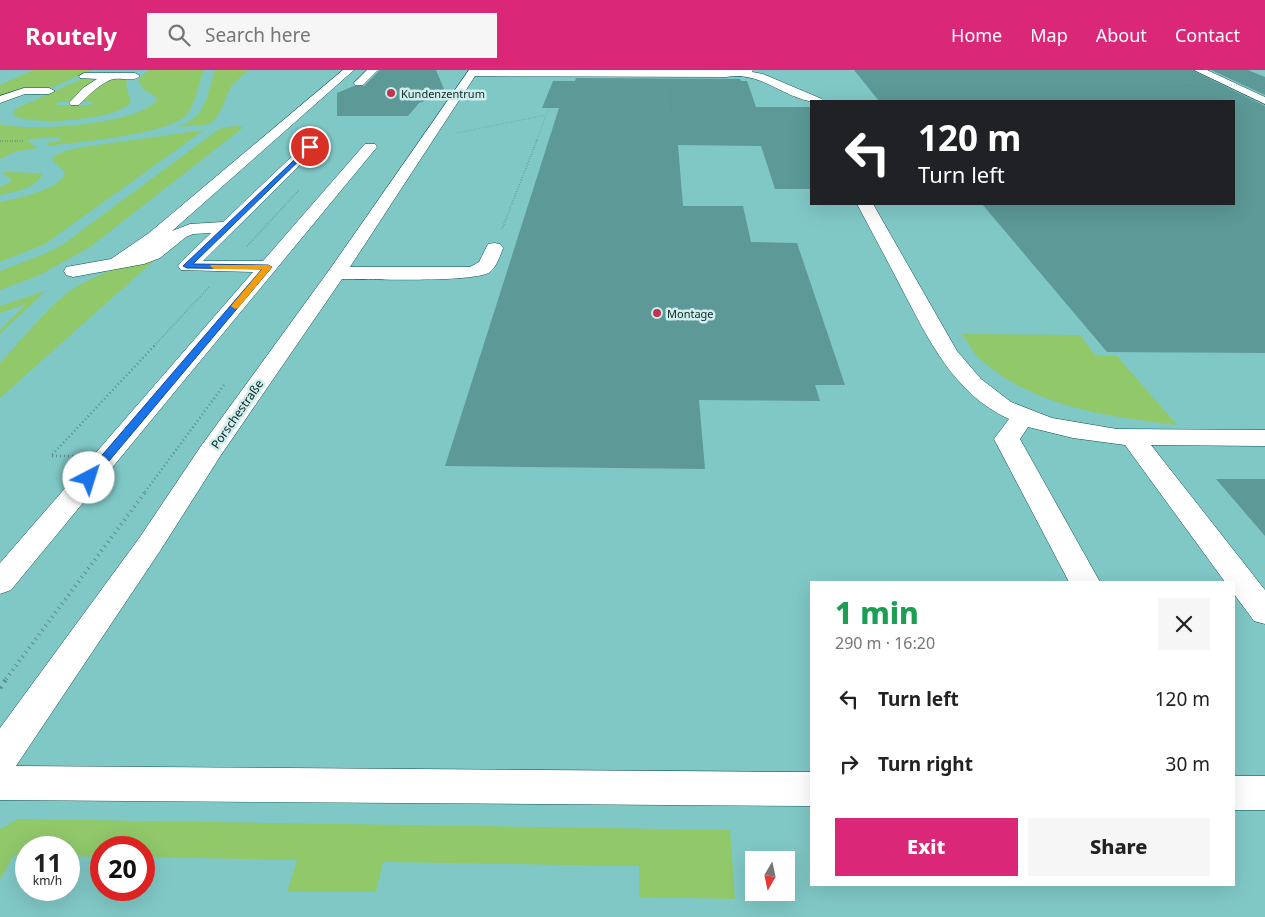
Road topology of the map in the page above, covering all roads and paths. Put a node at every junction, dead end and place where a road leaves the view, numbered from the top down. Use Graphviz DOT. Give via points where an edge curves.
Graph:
graph roads {
  1 [pos="1199,70"];
  2 [pos="473,71"];
  3 [pos="743,71"];
  4 [pos="345,74"];
  5 [pos="84,76"];
  6 [pos="110,76"];
  7 [pos="135,76"];
  8 [pos="366,77"];
  9 [pos="1164,85"];
  10 [pos="1265,85"];
  11 [pos="50,91"];
  12 [pos="0,100"];
  13 [pos="816,100"];
  14 [pos="1265,101"];
  15 [pos="92,103"];
  16 [pos="550,108"];
  17 [pos="546,116"];
  18 [pos="428,138"];
  19 [pos="0,141"];
  20 [pos="24,141"];
  21 [pos="310,147"];
  22 [pos="370,147"];
  23 [pos="300,189"];
  24 [pos="866,205"];
  25 [pos="228,228"];
  26 [pos="494,248"];
  27 [pos="117,263"];
  28 [pos="228,267"];
  29 [pos="268,267"];
  30 [pos="73,271"];
  31 [pos="337,273"];
  32 [pos="1023,417"];
  33 [pos="1132,437"];
  34 [pos="1265,438"];
  35 [pos="68,463"];
  36 [pos="1083,581"];
  37 [pos="0,583"];
  38 [pos="1265,612"];
  39 [pos="0,758"];
  40 [pos="0,782"];
  41 [pos="810,789"];
  42 [pos="1235,793"];
  43 [pos="1265,793"];
  1 -- 14 [label="lane"];
  2 -- 3 [label="lane"];
  2 -- 18 [label="lane, Porschestraße"];
  3 -- 13 [label="lane"];
  4 -- 8 [label="lane"];
  4 -- 27 [label="lane" via="155,237"];
  5 -- 6 [label="lane"];
  6 -- 7 [label="lane"];
  6 -- 15 [label="lane" via="70,103"];
  9 -- 10 [label="path, bridge"];
  11 -- 12 [label="lane" via="24,91"];
  16 -- 17 [label="path"];
  17 -- 18 [label="path"];
  17 -- 26 [label="path"];
  18 -- 31 [label="lane, Porschestraße"];
  19 -- 20 [label="path"];
  21 -- 25 [label="lane"];
  22 -- 29 [label="lane"];
  23 -- 28 [label="path"];
  24 -- 32 [label="lane" via="949,356 978,388"];
  25 -- 27 [label="lane" via="190,229 175,236 154,254"];
  25 -- 28 [label="lane" via="187,266"];
  26 -- 31 [label="lane" via="488,265 477,272"];
  27 -- 30 [label="lane"];
  28 -- 29 [label="lane"];
  28 -- 35 [label="path" via="51,456 74,456"];
  29 -- 37 [label="lane"];
  31 -- 39 [label="lane, Porschestraße"];
  32 -- 33 [label="lane" via="1094,434"];
  32 -- 36 [label="lane" via="1007,439"];
  33 -- 34 [label="lane"];
  33 -- 38 [label="lane"];
  40 -- 41 [label="lane"];
  42 -- 43 [label="lane"];
}
